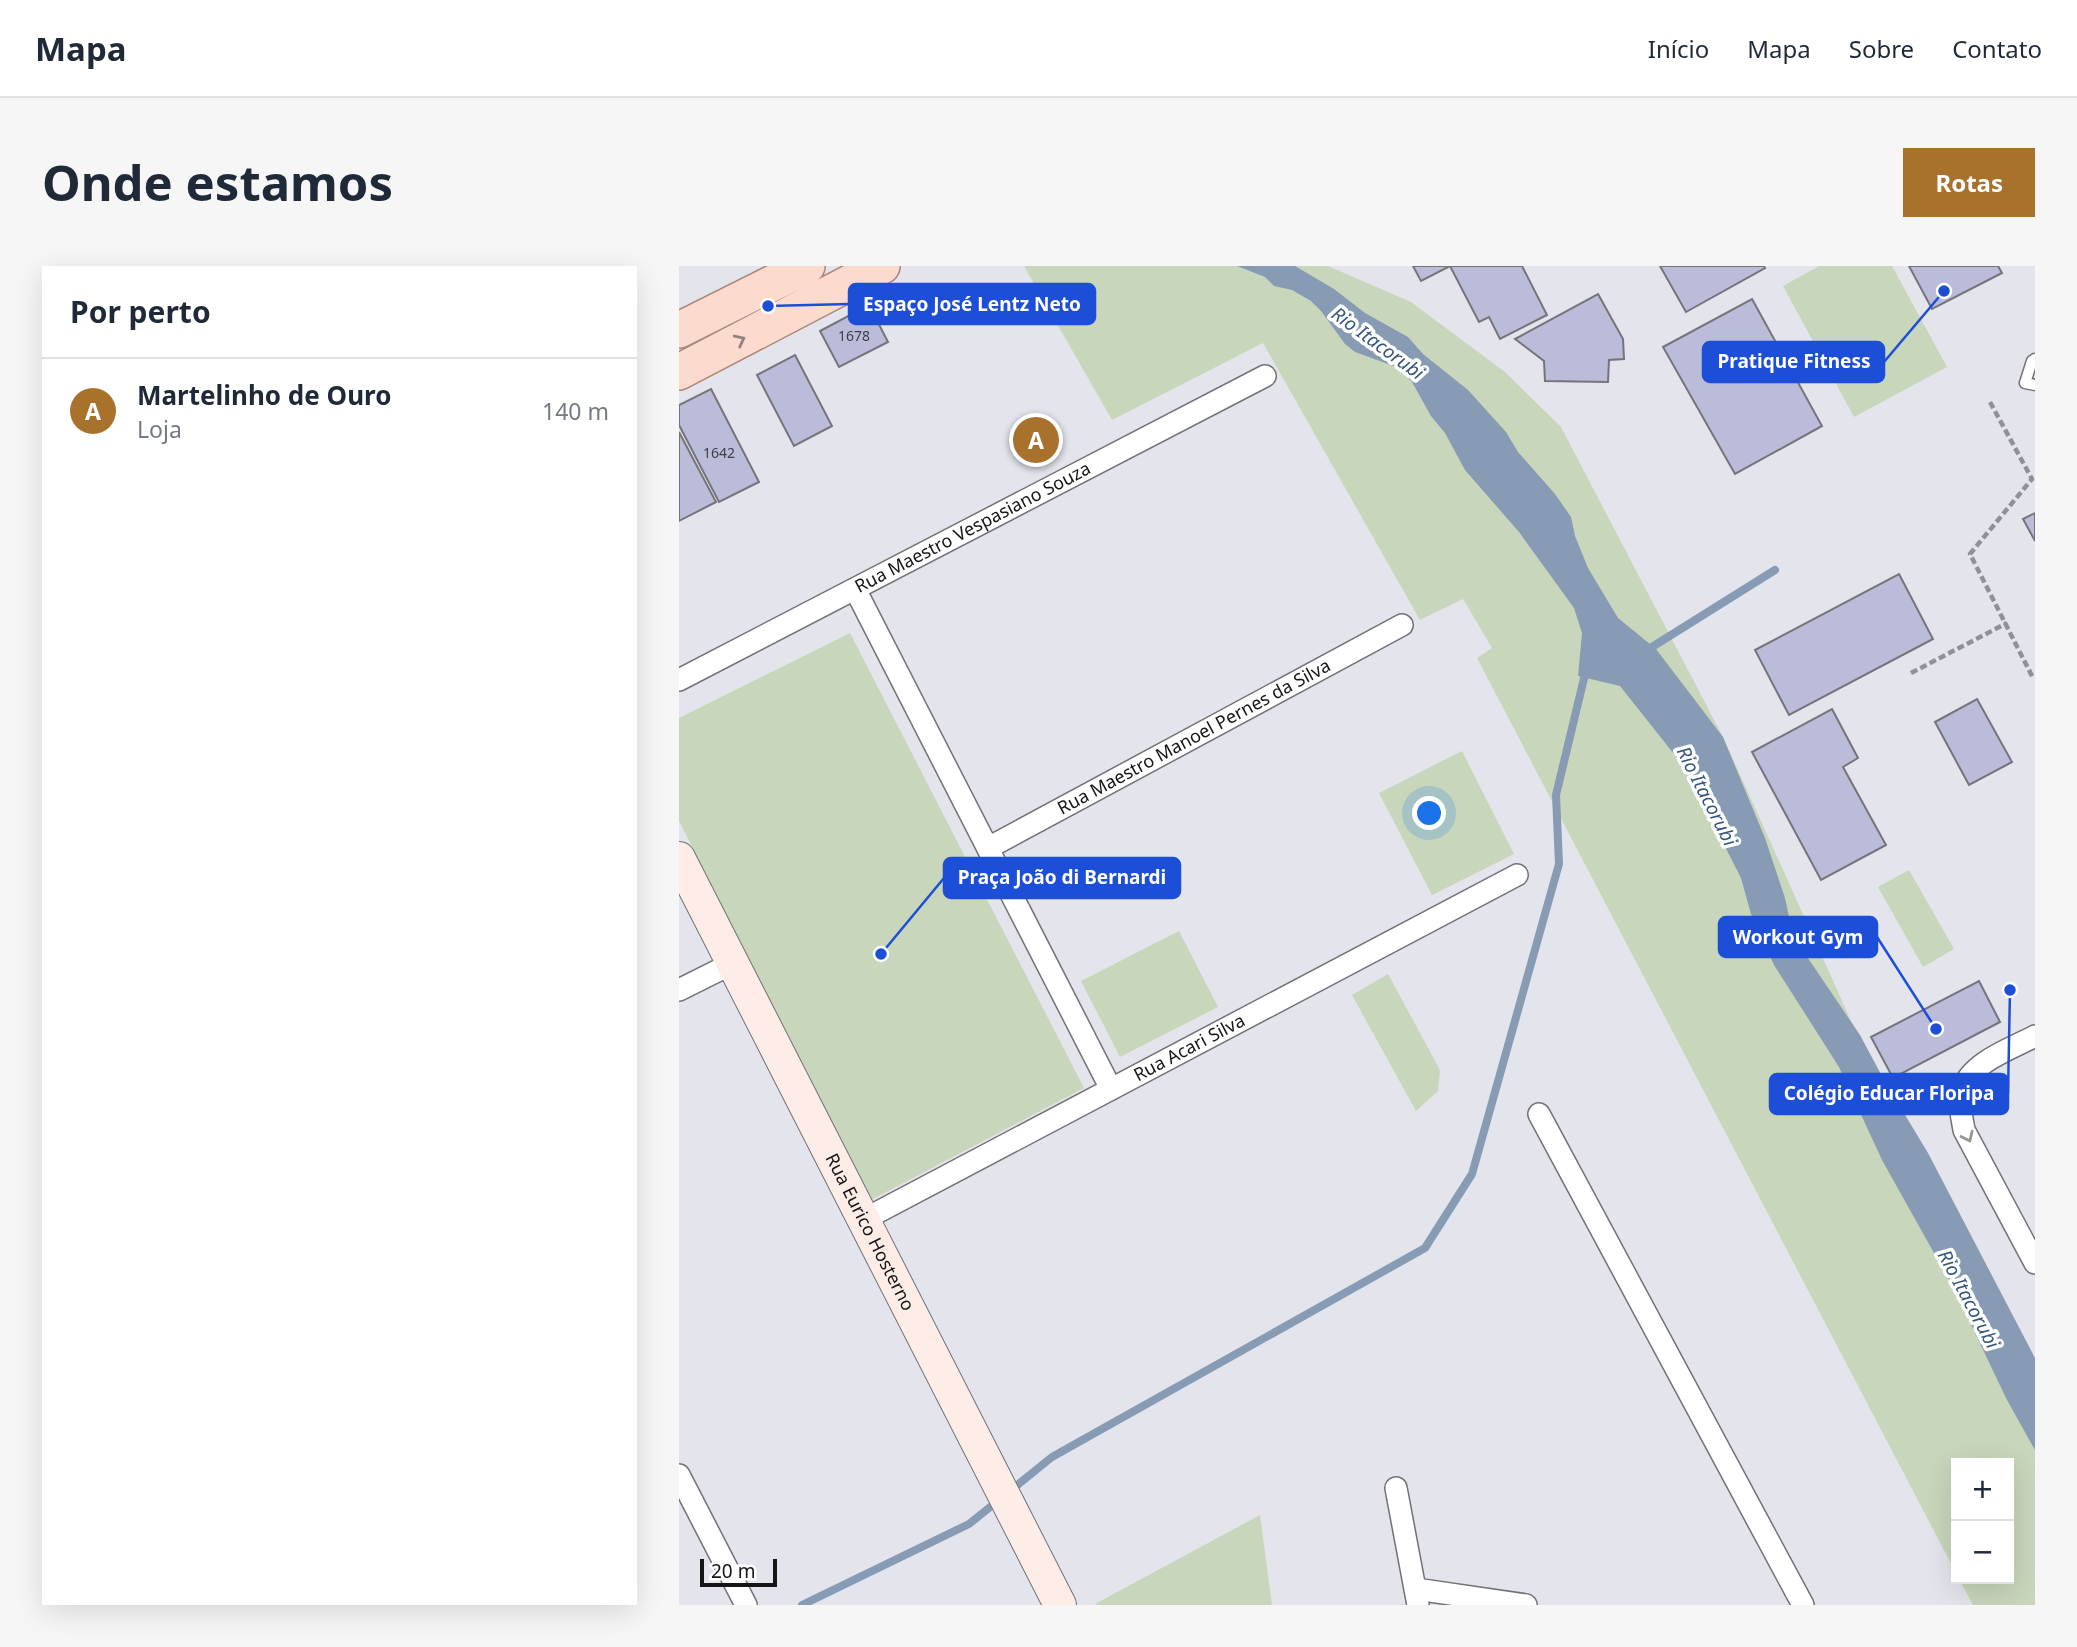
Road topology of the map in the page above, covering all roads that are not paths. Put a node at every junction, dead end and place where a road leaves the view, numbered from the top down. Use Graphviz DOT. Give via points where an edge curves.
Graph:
graph roads {
  1 [pos="807,266"];
  2 [pos="882,266"];
  3 [pos="679,330"];
  4 [pos="2035,359"];
  5 [pos="679,372"];
  6 [pos="1265,376"];
  7 [pos="2035,385"];
  8 [pos="855,589"];
  9 [pos="1402,625"];
  10 [pos="679,680"];
  11 [pos="988,848"];
  12 [pos="679,858"];
  13 [pos="1517,875"];
  14 [pos="733,963"];
  15 [pos="679,990"];
  16 [pos="2035,1036"];
  17 [pos="1111,1089"];
  18 [pos="1539,1114"];
  19 [pos="863,1220"];
  20 [pos="2035,1263"];
  21 [pos="679,1475"];
  22 [pos="1397,1488"];
  23 [pos="1417,1597"];
  24 [pos="746,1605"];
  25 [pos="1060,1605"];
  26 [pos="1526,1605"];
  27 [pos="1803,1605"];
  1 -- 3 [label="main road"];
  5 -- 2 [label="main road, one-way"];
  4 -- 7 [label="lane" via="2025,383"];
  6 -- 8 [label="street, Rua Maestro Vespasiano Souza"];
  8 -- 10 [label="street, Rua Maestro Vespasiano Souza"];
  8 -- 11 [label="street"];
  9 -- 11 [label="street, Rua Maestro Manoel Pernes da Silva"];
  11 -- 17 [label="street"];
  12 -- 14 [label="street, Rua Eurico Hosterno"];
  13 -- 17 [label="street, Rua Acari Silva"];
  14 -- 15 [label="street"];
  14 -- 19 [label="street, Rua Eurico Hosterno"];
  16 -- 20 [label="street, one-way" via="1972,1073 1962,1090 1960,1109 1964,1130"];
  17 -- 19 [label="street, Rua Acari Silva"];
  18 -- 27 [label="street"];
  19 -- 25 [label="street, Rua Eurico Hosterno"];
  21 -- 24 [label="street"];
  22 -- 23 [label="street"];
  23 -- 26 [label="street"];
}
